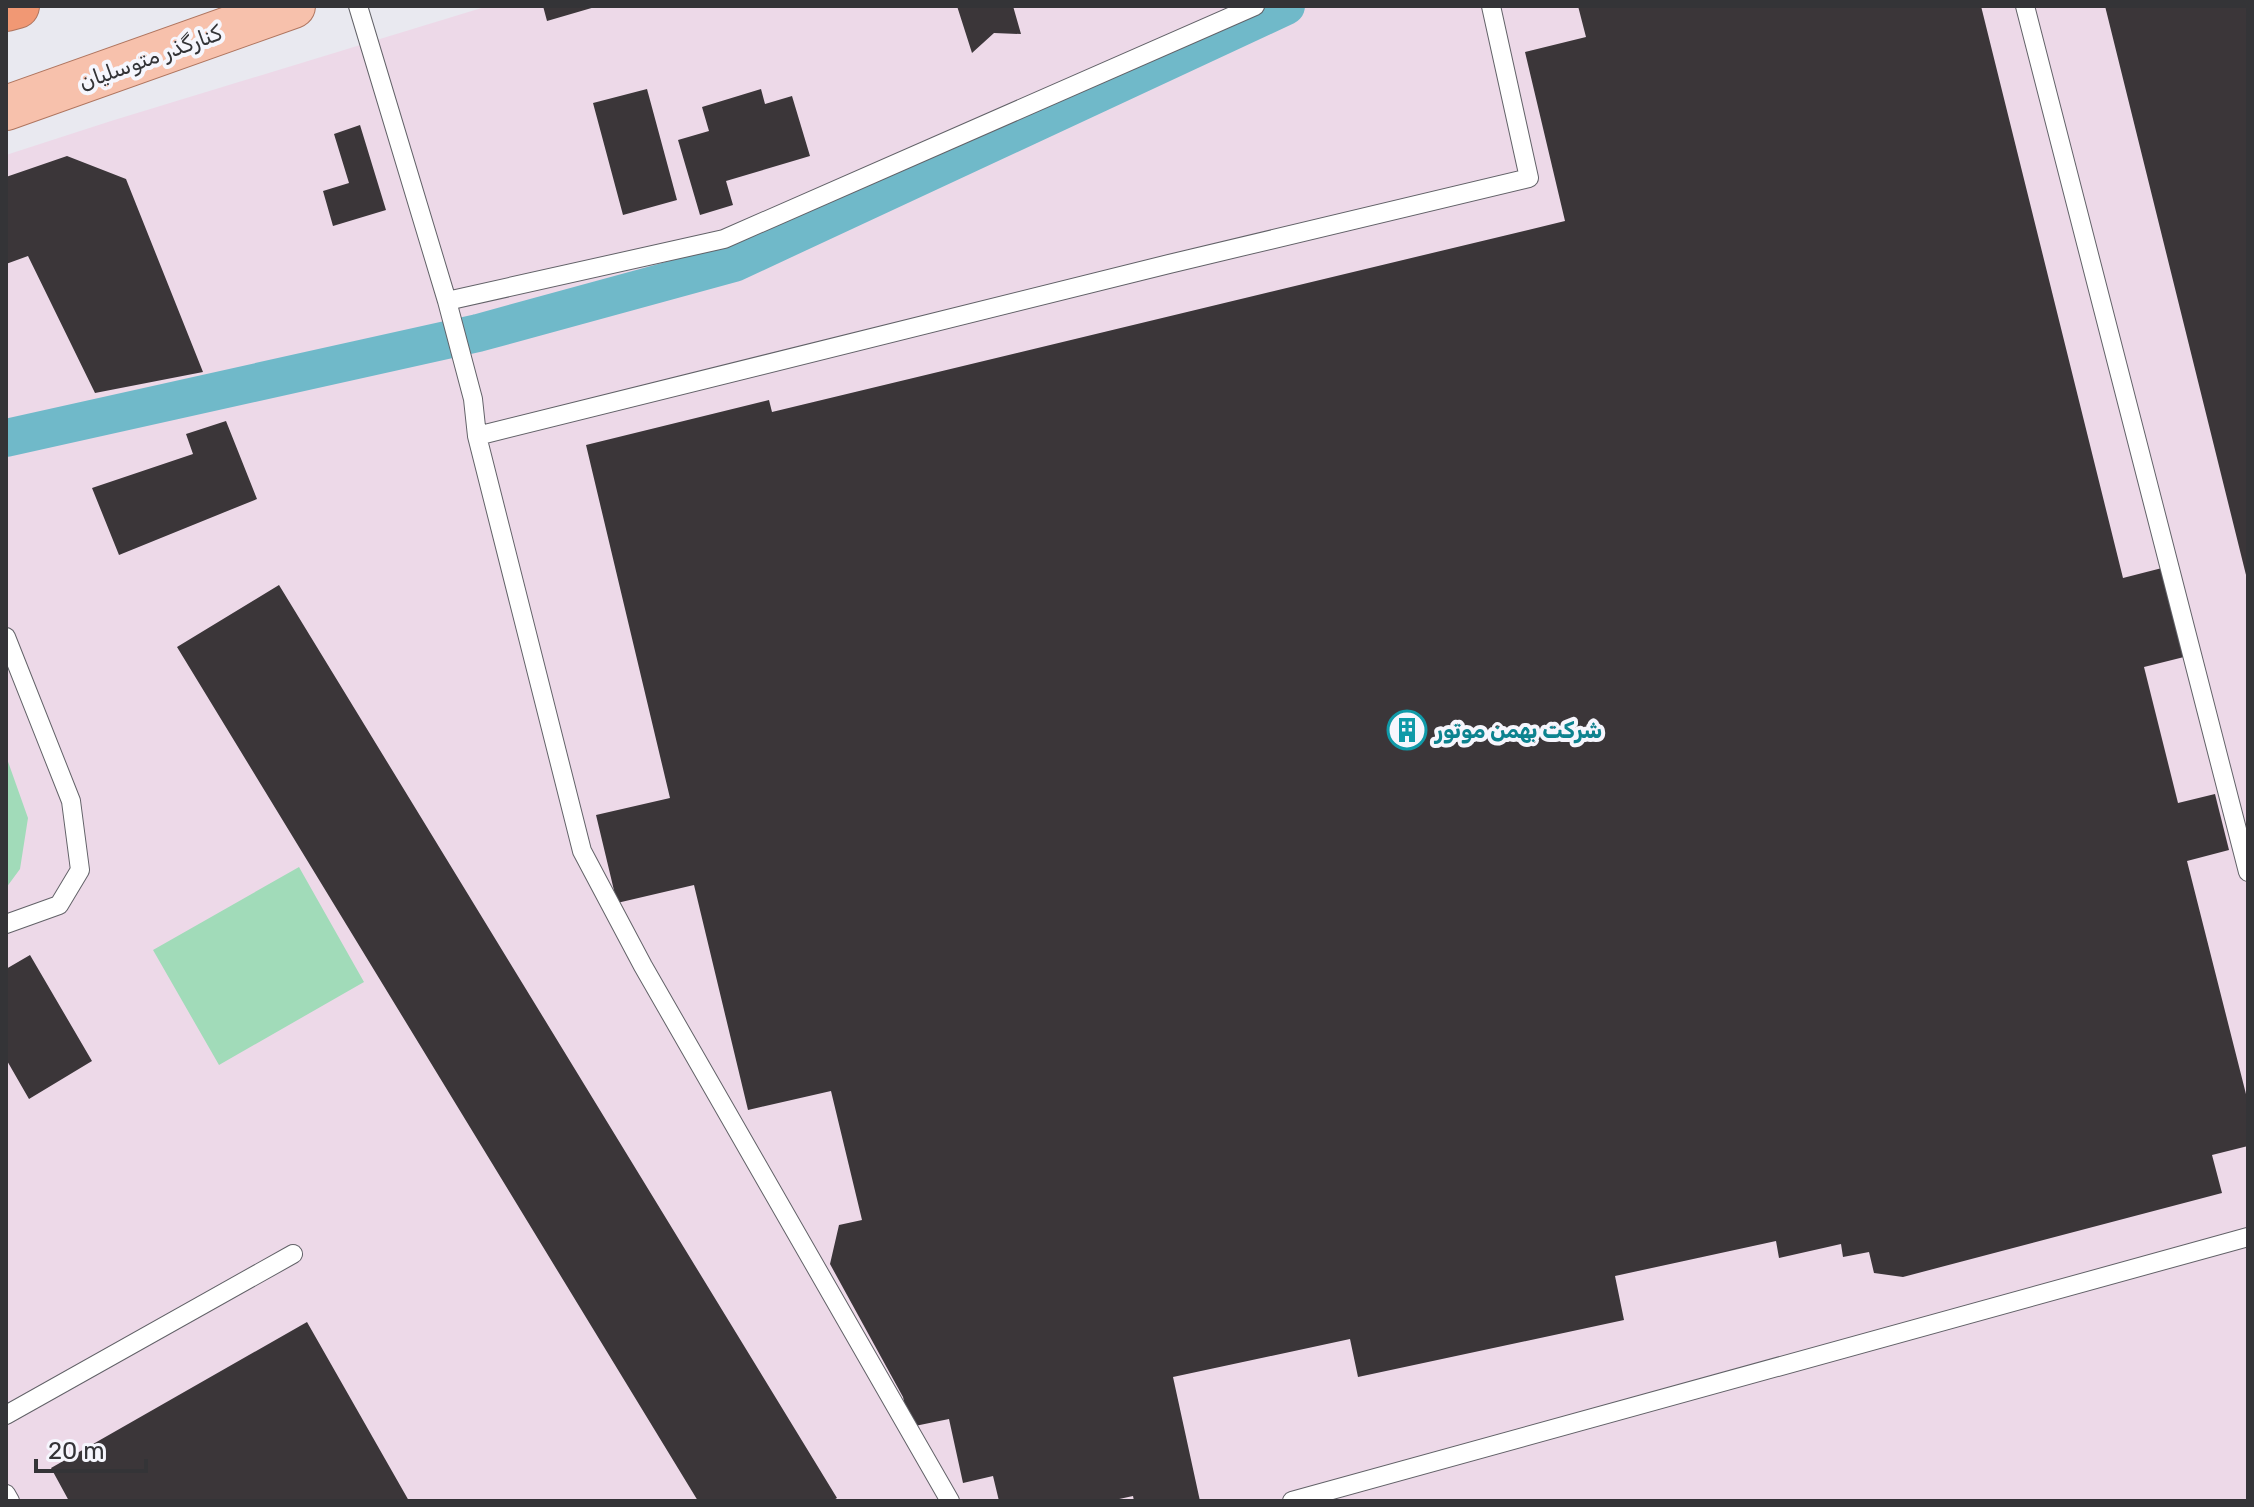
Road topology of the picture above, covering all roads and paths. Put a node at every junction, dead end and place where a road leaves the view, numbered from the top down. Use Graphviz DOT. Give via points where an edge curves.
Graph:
graph roads {
  1 [pos="17,6"];
  2 [pos="293,6"];
  3 [pos="358,6"];
  4 [pos="1255,6"];
  5 [pos="1491,6"];
  6 [pos="2025,6"];
  7 [pos="6,9"];
  8 [pos="6,108"];
  9 [pos="447,301"];
  10 [pos="477,436"];
  11 [pos="6,637"];
  12 [pos="2248,872"];
  13 [pos="6,924"];
  14 [pos="2248,1237"];
  15 [pos="293,1254"];
  16 [pos="6,1415"];
  17 [pos="6,1494"];
  18 [pos="10,1501"];
  19 [pos="950,1501"];
  20 [pos="1292,1501"];
  1 -- 7 [label="highway"];
  2 -- 8 [label="main road, کنارگذر متوسلیان"];
  3 -- 9 [label="lane"];
  4 -- 9 [label="lane" via="724,239"];
  5 -- 10 [label="lane" via="1529,178"];
  6 -- 12 [label="lane"];
  9 -- 10 [label="lane" via="473,399"];
  10 -- 19 [label="lane" via="582,851"];
  11 -- 13 [label="lane" via="71,801 80,870 59,905"];
  14 -- 20 [label="lane"];
  15 -- 16 [label="lane"];
  17 -- 18 [label="lane"];
}
